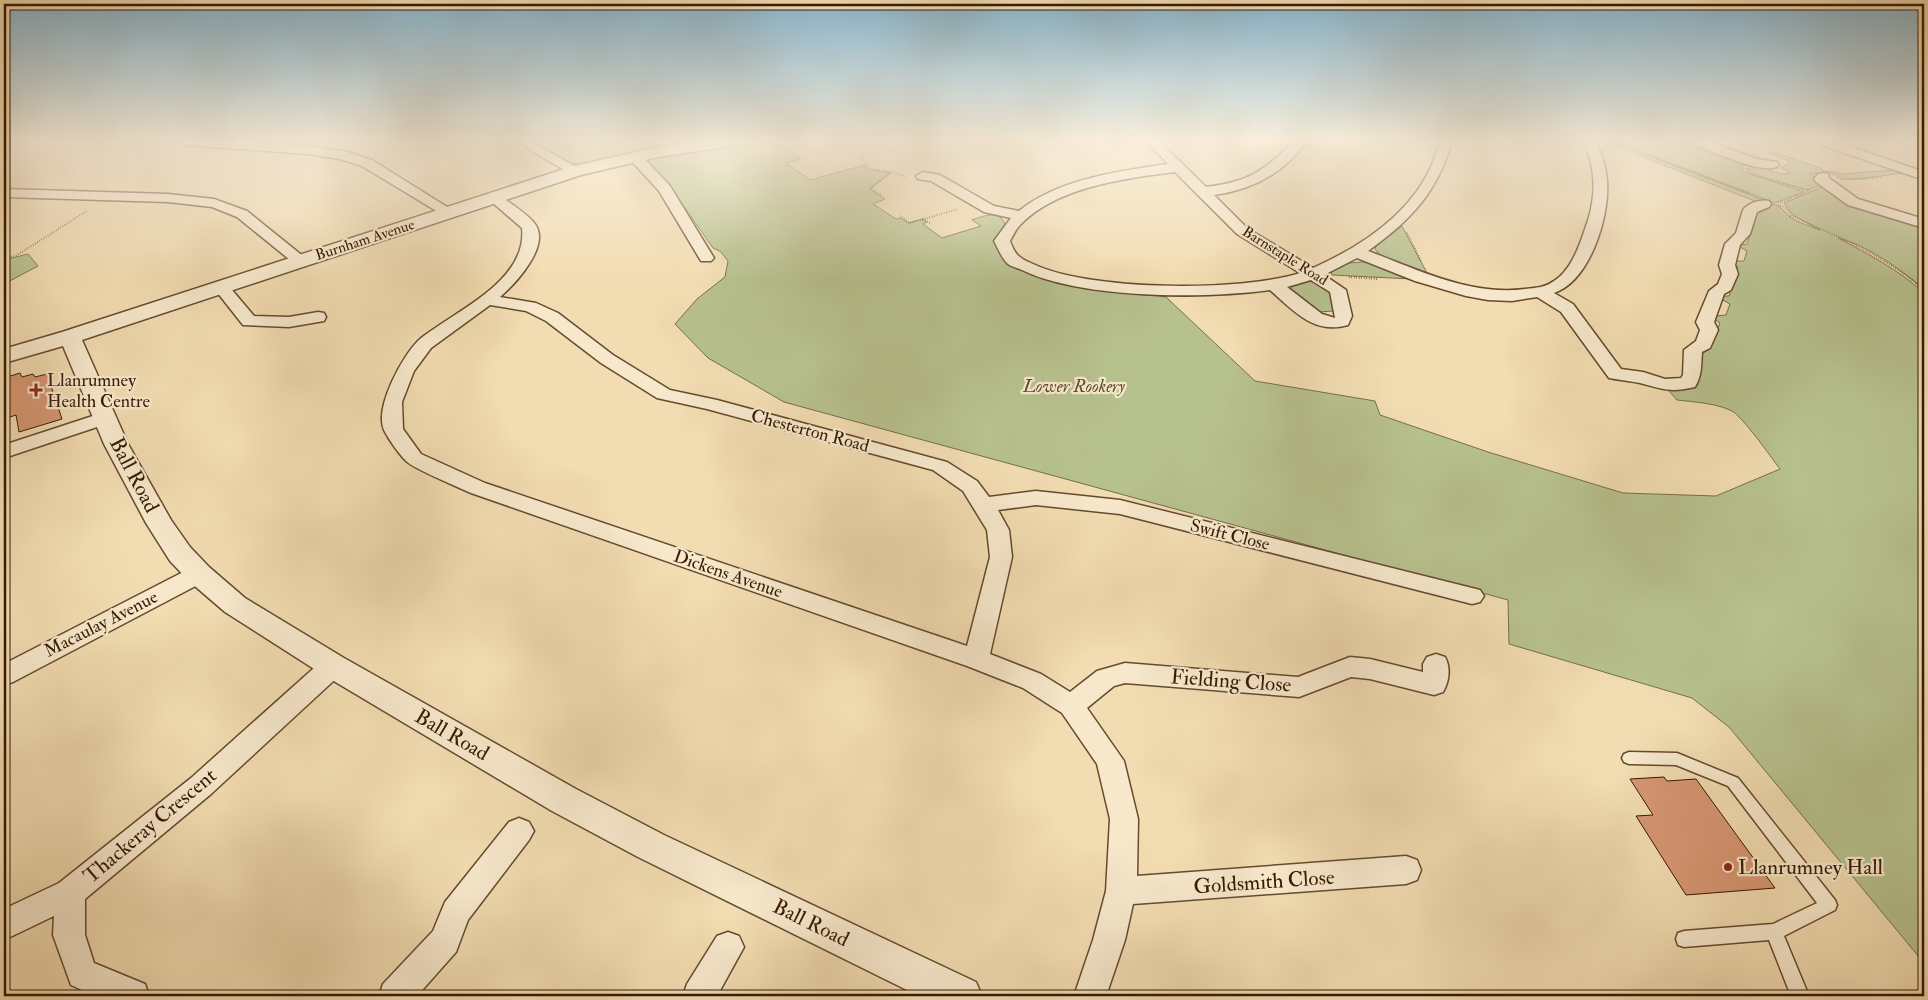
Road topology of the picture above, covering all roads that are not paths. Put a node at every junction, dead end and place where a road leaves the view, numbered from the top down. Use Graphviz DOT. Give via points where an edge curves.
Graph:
graph roads {
  1 [pos="408,188"];
  2 [pos="523,188"];
  3 [pos="664,188"];
  4 [pos="952,188"];
  5 [pos="1076,188"];
  6 [pos="1200,188"];
  7 [pos="1235,188"];
  8 [pos="1425,188"];
  9 [pos="1599,188"];
  10 [pos="1835,188"];
  11 [pos="1204,192"];
  12 [pos="4,193"];
  13 [pos="493,197"];
  14 [pos="1771,204"];
  15 [pos="448,212"];
  16 [pos="1022,216"];
  17 [pos="1924,224"];
  18 [pos="1356,252"];
  19 [pos="706,258"];
  20 [pos="301,261"];
  21 [pos="1311,274"];
  22 [pos="1274,285"];
  23 [pos="221,287"];
  24 [pos="1540,292"];
  25 [pos="486,300"];
  26 [pos="318,317"];
  27 [pos="70,337"];
  28 [pos="4,356"];
  29 [pos="105,418"];
  30 [pos="4,452"];
  31 [pos="984,505"];
  32 [pos="199,574"];
  33 [pos="1472,596"];
  34 [pos="976,660"];
  35 [pos="1436,664"];
  36 [pos="333,666"];
  37 [pos="4,675"];
  38 [pos="1070,706"];
  39 [pos="1629,758"];
  40 [pos="519,831"];
  41 [pos="1406,870"];
  42 [pos="1121,890"];
  43 [pos="70,894"];
  44 [pos="4,925"];
  45 [pos="1774,932"];
  46 [pos="1684,939"];
  47 [pos="728,947"];
  48 [pos="133,996"];
  49 [pos="395,996"];
  50 [pos="699,996"];
  51 [pos="962,996"];
  52 [pos="1090,996"];
  53 [pos="1800,996"];
  1 -- 15 [label="street"];
  2 -- 13 [label="street, Burnham Avenue"];
  3 -- 19 [label="street"];
  4 -- 16 [label="street" via="990,209"];
  5 -- 16 [label="street"];
  6 -- 11 [label="street, Barnstaple Road"];
  7 -- 11 [label="street"];
  8 -- 18 [label="street" via="1398,220"];
  9 -- 24 [label="street" via="1596,220 1586,247 1568,276 1554,287"];
  10 -- 17 [label="street" via="1853,202"];
  11 -- 21 [label="street, Barnstaple Road" via="1248,235"];
  12 -- 20 [label="street" via="197,200 232,208"];
  13 -- 15 [label="street, Burnham Avenue"];
  13 -- 25 [label="street, Dickens Avenue" via="530,226 531,241 512,278"];
  14 -- 24 [label="street" via="1750,210 1743,234 1733,244 1727,265 1730,274 1725,287 1717,291 1705,322 1709,330 1704,344 1693,350 1692,375 1688,383 1664,384 1616,374 1567,308"];
  15 -- 20 [label="street, Burnham Avenue"];
  16 -- 22 [label="street" via="1005,235 1003,247 1019,265 1043,274 1111,286 1168,291"];
  18 -- 21 [label="street"];
  18 -- 24 [label="street" via="1463,290 1513,296"];
  20 -- 23 [label="street, Burnham Avenue"];
  21 -- 22 [label="street"];
  21 -- 22 [label="street, Barnstaple Road" via="1338,290 1344,316 1342,321 1331,324 1316,318"];
  23 -- 26 [label="street" via="249,321 289,322"];
  23 -- 27 [label="street, Burnham Avenue"];
  25 -- 31 [label="street, Chesterton Road" via="530,307 552,317 606,359 664,394 940,466 970,486"];
  25 -- 34 [label="street, Dickens Avenue" via="425,344 405,371 393,402 393,429 414,458 478,488"];
  27 -- 28 [label="street, Burnham Avenue"];
  27 -- 29 [label="street, Ball Road"];
  29 -- 30 [label="street"];
  29 -- 32 [label="street, Ball Road" via="159,523"];
  31 -- 33 [label="street, Swift Close" via="1036,498 1120,507"];
  31 -- 34 [label="street, Chesterton Road" via="998,530 1001,557"];
  32 -- 36 [label="street, Ball Road" via="235,606"];
  32 -- 37 [label="street, Macaulay Avenue"];
  34 -- 38 [label="street, Dickens Avenue" via="1032,681"];
  35 -- 38 [label="street, Fielding Close" via="1434,685 1350,667 1299,687 1125,673 1106,678"];
  36 -- 43 [label="street, Thackeray Crescent" via="201,786"];
  36 -- 51 [label="street, Ball Road" via="544,788 652,846"];
  38 -- 42 [label="street, Dickens Avenue" via="1110,761 1124,819"];
  39 -- 45 [label="lane" via="1677,759 1732,782 1829,905"];
  40 -- 49 [label="street" via="456,912 445,941"];
  41 -- 42 [label="street, Goldsmith Close"];
  42 -- 52 [label="street, Dickens Avenue" via="1109,940"];
  43 -- 44 [label="street"];
  43 -- 48 [label="street, Thackeray Crescent" via="69,935 82,974"];
  45 -- 46 [label="lane"];
  45 -- 53 [label="lane"];
  47 -- 50 [label="street"];
}
